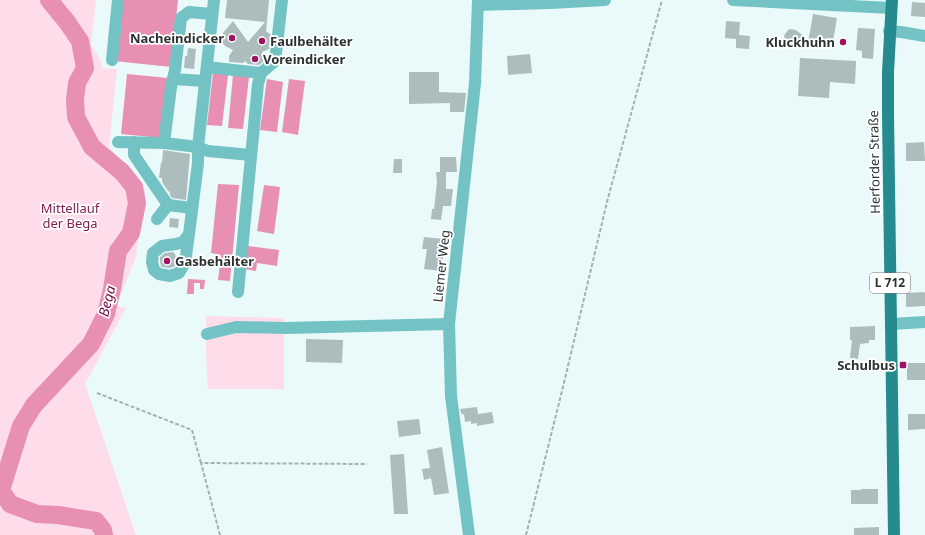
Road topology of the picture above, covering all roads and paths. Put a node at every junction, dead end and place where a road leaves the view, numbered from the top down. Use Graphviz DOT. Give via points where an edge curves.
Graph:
graph roads {
  1 [pos="118,0"];
  2 [pos="214,0"];
  3 [pos="282,0"];
  4 [pos="605,0"];
  5 [pos="662,0"];
  6 [pos="733,0"];
  7 [pos="478,2"];
  8 [pos="891,4"];
  9 [pos="212,14"];
  10 [pos="889,32"];
  11 [pos="925,36"];
  12 [pos="112,60"];
  13 [pos="207,67"];
  14 [pos="261,73"];
  15 [pos="173,78"];
  16 [pos="205,81"];
  17 [pos="118,142"];
  18 [pos="134,142"];
  19 [pos="164,143"];
  20 [pos="198,147"];
  21 [pos="251,155"];
  22 [pos="168,205"];
  23 [pos="192,208"];
  24 [pos="157,219"];
  25 [pos="189,234"];
  26 [pos="238,292"];
  27 [pos="925,322"];
  28 [pos="449,324"];
  29 [pos="891,324"];
  30 [pos="207,334"];
  31 [pos="97,393"];
  32 [pos="201,463"];
  33 [pos="367,464"];
  34 [pos="220,535"];
  35 [pos="469,535"];
  36 [pos="526,535"];
  37 [pos="894,535"];
  1 -- 12 [label="street"];
  2 -- 9 [label="street"];
  3 -- 14 [label="street" via="274,62"];
  4 -- 7 [label="street" via="550,3"];
  5 -- 36 [label="path" via="607,202"];
  6 -- 8 [label="street"];
  7 -- 28 [label="street, Liemer Weg" via="475,83"];
  8 -- 10 [label="main road, Herforder Straße / L 712"];
  9 -- 13 [label="street"];
  9 -- 15 [label="street" via="189,12 181,18"];
  10 -- 11 [label="street"];
  10 -- 29 [label="main road, Herforder Straße / L 712"];
  13 -- 14 [label="street"];
  13 -- 16 [label="street"];
  14 -- 21 [label="street"];
  15 -- 16 [label="street"];
  15 -- 19 [label="street"];
  16 -- 20 [label="street"];
  17 -- 18 [label="street"];
  18 -- 19 [label="street"];
  18 -- 22 [label="street" via="134,155"];
  19 -- 20 [label="street"];
  20 -- 21 [label="street"];
  20 -- 23 [label="street"];
  21 -- 26 [label="street"];
  22 -- 23 [label="street"];
  22 -- 24 [label="street"];
  23 -- 25 [label="street"];
  27 -- 29 [label="street"];
  28 -- 30 [label="street" via="236,327"];
  28 -- 35 [label="street, Liemer Weg" via="451,396"];
  29 -- 37 [label="main road, Herforder Straße / L 712"];
  31 -- 32 [label="path" via="192,430"];
  32 -- 33 [label="path"];
  32 -- 34 [label="path"];
}
